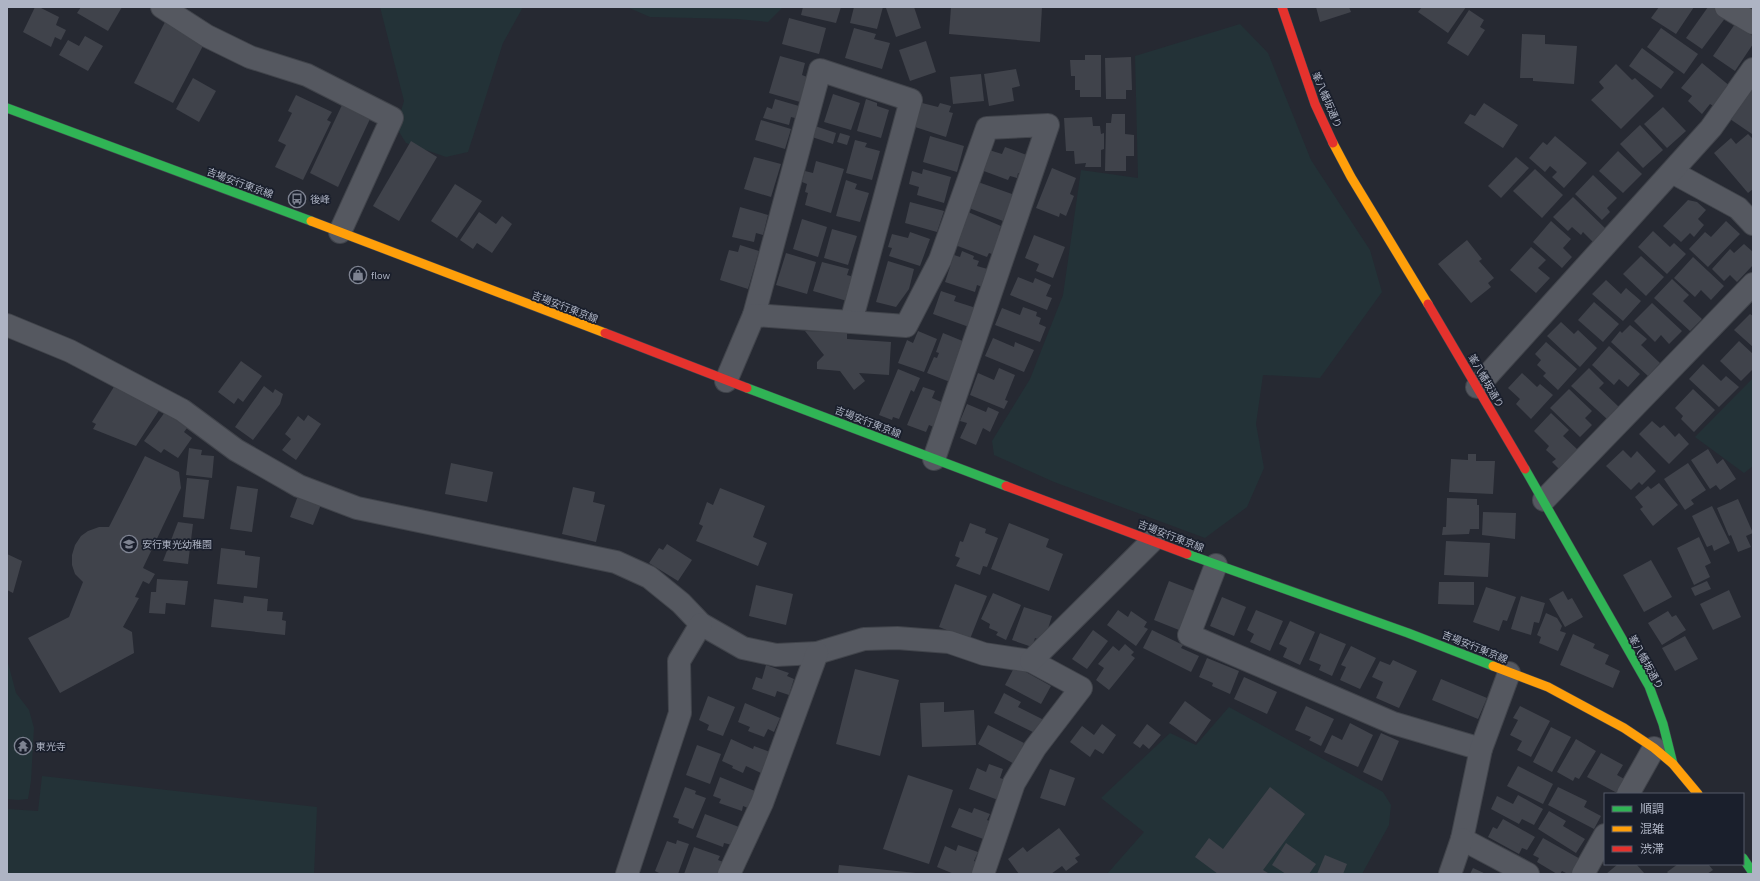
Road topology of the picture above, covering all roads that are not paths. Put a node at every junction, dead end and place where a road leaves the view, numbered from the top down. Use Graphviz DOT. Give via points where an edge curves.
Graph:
graph roads {
  1 [pos="162,7"];
  2 [pos="1282,7"];
  3 [pos="1726,7"];
  4 [pos="1753,23"];
  5 [pos="1753,69"];
  6 [pos="7,108"];
  7 [pos="1672,172"];
  8 [pos="1753,224"];
  9 [pos="340,232"];
  10 [pos="1753,284"];
  11 [pos="754,315"];
  12 [pos="851,322"];
  13 [pos="7,325"];
  14 [pos="726,381"];
  15 [pos="1477,387"];
  16 [pos="934,459"];
  17 [pos="1544,500"];
  18 [pos="1153,540"];
  19 [pos="1216,565"];
  20 [pos="701,624"];
  21 [pos="817,653"];
  22 [pos="1032,661"];
  23 [pos="1510,673"];
  24 [pos="1654,748"];
  25 [pos="1481,749"];
  26 [pos="1673,764"];
  27 [pos="1629,793"];
  28 [pos="1697,793"];
  29 [pos="1604,837"];
  30 [pos="1462,839"];
  31 [pos="1744,860"];
  32 [pos="1753,873"];
  33 [pos="627,874"];
  34 [pos="729,874"];
  35 [pos="983,874"];
  36 [pos="1450,874"];
  37 [pos="1528,874"];
  38 [pos="1583,874"];
  1 -- 9 [label="street" via="207,36 250,57 307,75 392,118"];
  2 -- 15 [label="main road, 峯八幡坂通り" via="1315,104 1335,147"];
  3 -- 4 [label="street"];
  5 -- 7 [label="street" via="1711,128"];
  6 -- 9 [label="main road, 吉場安行東京線"];
  7 -- 8 [label="street" via="1738,208"];
  7 -- 15 [label="street"];
  9 -- 14 [label="main road, 吉場安行東京線"];
  10 -- 17 [label="street"];
  11 -- 12 [label="street"];
  11 -- 12 [label="street" via="820,70 911,100"];
  11 -- 14 [label="street"];
  12 -- 16 [label="street" via="906,326 940,260 987,128 1048,125"];
  13 -- 20 [label="street" via="70,351 182,410 241,453 299,486 358,508 616,562 650,577"];
  14 -- 16 [label="main road, 吉場安行東京線"];
  15 -- 17 [label="main road, 峯八幡坂通り"];
  16 -- 18 [label="main road, 吉場安行東京線"];
  17 -- 26 [label="main road, 峯八幡坂通り" via="1648,686 1663,724"];
  18 -- 19 [label="main road, 吉場安行東京線"];
  18 -- 22 [label="street"];
  19 -- 23 [label="main road, 吉場安行東京線" via="1408,633"];
  19 -- 25 [label="street" via="1189,635 1393,723"];
  20 -- 21 [label="street" via="743,648 776,655"];
  20 -- 33 [label="street" via="679,661 680,712"];
  21 -- 22 [label="street" via="864,639 897,638 949,642 984,654"];
  21 -- 34 [label="street" via="762,803"];
  22 -- 35 [label="street" via="1082,688 1035,748 1014,784"];
  23 -- 24 [label="main road, 吉場安行東京線" via="1548,687 1582,704"];
  23 -- 25 [label="street"];
  24 -- 26 [label="main road, 吉場安行東京線"];
  24 -- 27 [label="street"];
  25 -- 30 [label="street"];
  26 -- 28 [label="main road, 吉場安行東京線"];
  29 -- 38 [label="street"];
  30 -- 36 [label="street"];
  30 -- 37 [label="street"];
  31 -- 32 [label="main road"];
}
